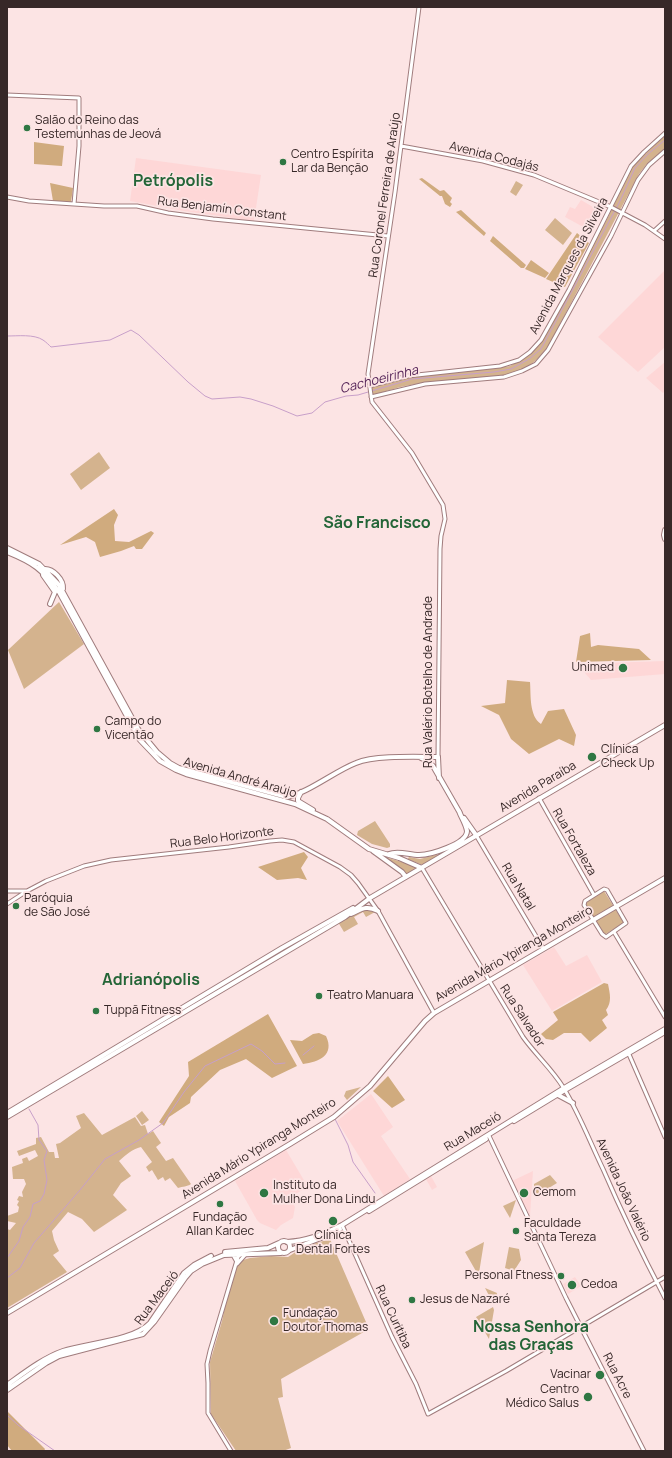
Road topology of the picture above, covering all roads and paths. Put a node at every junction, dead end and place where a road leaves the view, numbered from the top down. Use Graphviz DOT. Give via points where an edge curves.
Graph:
graph roads {
  1 [pos="419,7"];
  2 [pos="7,95"];
  3 [pos="665,133"];
  4 [pos="401,146"];
  5 [pos="665,151"];
  6 [pos="7,197"];
  7 [pos="74,204"];
  8 [pos="612,207"];
  9 [pos="621,212"];
  10 [pos="665,221"];
  11 [pos="654,231"];
  12 [pos="388,236"];
  13 [pos="665,240"];
  14 [pos="369,387"];
  15 [pos="371,397"];
  16 [pos="665,524"];
  17 [pos="665,534"];
  18 [pos="7,548"];
  19 [pos="7,552"];
  20 [pos="43,569"];
  21 [pos="59,591"];
  22 [pos="62,598"];
  23 [pos="55,599"];
  24 [pos="50,604"];
  25 [pos="665,725"];
  26 [pos="417,756"];
  27 [pos="438,757"];
  28 [pos="439,778"];
  29 [pos="301,792"];
  30 [pos="538,798"];
  31 [pos="459,811"];
  32 [pos="323,817"];
  33 [pos="476,835"];
  34 [pos="369,848"];
  35 [pos="388,854"];
  36 [pos="422,868"];
  37 [pos="406,877"];
  38 [pos="665,878"];
  39 [pos="7,890"];
  40 [pos="27,891"];
  41 [pos="594,895"];
  42 [pos="370,898"];
  43 [pos="7,904"];
  44 [pos="358,906"];
  45 [pos="617,907"];
  46 [pos="378,911"];
  47 [pos="345,917"];
  48 [pos="593,920"];
  49 [pos="614,932"];
  50 [pos="543,948"];
  51 [pos="274,959"];
  52 [pos="279,959"];
  53 [pos="488,980"];
  54 [pos="434,1013"];
  55 [pos="665,1017"];
  56 [pos="665,1029"];
  57 [pos="665,1032"];
  58 [pos="628,1052"];
  59 [pos="564,1089"];
  60 [pos="558,1095"];
  61 [pos="573,1103"];
  62 [pos="7,1113"];
  63 [pos="7,1117"];
  64 [pos="490,1136"];
  65 [pos="665,1137"];
  66 [pos="343,1228"];
  67 [pos="323,1236"];
  68 [pos="287,1242"];
  69 [pos="279,1243"];
  70 [pos="290,1250"];
  71 [pos="245,1252"];
  72 [pos="281,1253"];
  73 [pos="233,1254"];
  74 [pos="240,1254"];
  75 [pos="236,1263"];
  76 [pos="665,1277"];
  77 [pos="656,1282"];
  78 [pos="665,1298"];
  79 [pos="7,1313"];
  80 [pos="581,1327"];
  81 [pos="8,1388"];
  82 [pos="231,1451"];
  83 [pos="644,1451"];
  1 -- 4 [label="street, Rua Coronel Ferreira de Araújo"];
  2 -- 7 [label="street" via="79,98 79,146"];
  3 -- 8 [label="street, Avenida Marques da Silveira" via="631,166"];
  4 -- 8 [label="street, Avenida Codajás" via="483,161 519,171"];
  4 -- 12 [label="street, Rua Coronel Ferreira de Araújo"];
  5 -- 9 [label="street, Avenida Marques da Silveira" via="640,176"];
  6 -- 7 [label="street, Rua Benjamín Constant"];
  7 -- 12 [label="street, Rua Benjamín Constant" via="138,206 213,219"];
  8 -- 9 [label="street, Avenida Codajás"];
  8 -- 14 [label="street, Avenida Marques da Silveira" via="541,340 523,358 500,366 408,376"];
  9 -- 11 [label="street, Avenida Codajás"];
  9 -- 15 [label="street, Avenida Marques da Silveira" via="548,350 536,364 522,372 504,377 425,384"];
  10 -- 11 [label="street"];
  11 -- 13 [label="street, Avenida Codajás"];
  12 -- 14 [label="street, Rua Coronel Ferreira de Araújo" via="368,371"];
  14 -- 15 [label="street, Rua Coronel Ferreira de Araújo"];
  15 -- 27 [label="street, Rua Valério Botelho de Andrade" via="378,411 412,453 441,500 446,516 441,542"];
  16 -- 17 [label="street"];
  18 -- 20 [label="main road, Avenida André Araújo" via="34,561"];
  19 -- 20 [label="main road, Avenida André Araújo"];
  20 -- 21 [label="main road, Avenida André Araújo"];
  20 -- 21 [label="main road" via="52,570 62,582"];
  21 -- 22 [label="main road, Avenida André Araújo"];
  21 -- 24 [label="main road"];
  21 -- 29 [label="main road, Avenida André Araújo" via="138,729 170,763 179,768 284,797"];
  22 -- 23 [label="main road"];
  22 -- 32 [label="main road, Avenida André Araújo" via="140,740 154,756 186,774 295,804"];
  25 -- 30 [label="main road, Avenida Paraíba"];
  26 -- 27 [label="main road"];
  26 -- 28 [label="main road" via="430,763"];
  26 -- 29 [label="main road" via="364,760"];
  27 -- 28 [label="main road, Rua Valério Botelho de Andrade"];
  28 -- 31 [label="main road, Rua Valério Botelho de Andrade"];
  29 -- 32 [label="main road" via="298,801"];
  30 -- 33 [label="main road, Avenida Paraíba"];
  30 -- 41 [label="street, Rua Fortaleza"];
  31 -- 33 [label="main road, Rua Valério Botelho de Andrade"];
  31 -- 35 [label="main road" via="467,831 465,836 456,842 431,854"];
  32 -- 34 [label="main road, Avenida André Araújo"];
  33 -- 36 [label="main road, Avenida Paraíba"];
  33 -- 50 [label="street, Rua Natal"];
  34 -- 35 [label="main road, Avenida André Araújo"];
  34 -- 37 [label="main road"];
  35 -- 36 [label="main road, Avenida André Araújo"];
  36 -- 37 [label="main road, Avenida Paraíba"];
  36 -- 53 [label="street, Rua Salvador"];
  37 -- 42 [label="main road, Avenida Paraíba"];
  38 -- 45 [label="main road, Avenida Mário Ypiranga Monteiro"];
  39 -- 40 [label="street"];
  40 -- 42 [label="street, Rua Belo Horizonte" via="84,866 98,863 282,840 307,848 346,871"];
  40 -- 43 [label="street, Rua Belo Horizonte"];
  41 -- 45 [label="street" via="606,889"];
  41 -- 48 [label="street" via="584,903"];
  42 -- 44 [label="main road, Avenida Paraíba"];
  42 -- 46 [label="street, Rua Belo Horizonte"];
  44 -- 47 [label="main road"];
  44 -- 62 [label="main road" via="282,948"];
  45 -- 48 [label="main road, Avenida Mário Ypiranga Monteiro"];
  45 -- 49 [label="street" via="626,924"];
  46 -- 47 [label="main road" via="366,907"];
  46 -- 54 [label="street, Rua Belo Horizonte"];
  47 -- 51 [label="main road"];
  48 -- 49 [label="street" via="603,936"];
  48 -- 50 [label="main road, Avenida Mário Ypiranga Monteiro"];
  49 -- 55 [label="street"];
  50 -- 53 [label="main road, Avenida Mário Ypiranga Monteiro"];
  51 -- 52 [label="main road"];
  51 -- 63 [label="main road"];
  53 -- 54 [label="main road, Avenida Mário Ypiranga Monteiro"];
  53 -- 59 [label="street, Rua Salvador" via="522,1037"];
  54 -- 79 [label="main road, Avenida Mário Ypiranga Monteiro" via="370,1086 334,1117"];
  56 -- 58 [label="main road, Rua Maceió"];
  57 -- 58 [label="main road, Rua Maceió"];
  58 -- 59 [label="main road, Rua Maceió"];
  58 -- 65 [label="street"];
  59 -- 60 [label="main road, Rua Maceió"];
  59 -- 61 [label="street, Avenida João Valério"];
  59 -- 67 [label="main road, Rua Maceió"];
  60 -- 61 [label="main road"];
  60 -- 64 [label="main road, Rua Maceió"];
  61 -- 77 [label="street, Avenida João Valério"];
  64 -- 66 [label="main road, Rua Maceió"];
  64 -- 80 [label="street, Rua Acre"];
  66 -- 67 [label="main road, Rua Maceió"];
  66 -- 80 [label="street, Rua Curitiba" via="428,1414"];
  67 -- 68 [label="main road, Rua Maceió"];
  67 -- 70 [label="main road, Rua Maceió"];
  68 -- 69 [label="main road"];
  68 -- 70 [label="main road"];
  69 -- 71 [label="main road, Rua Maceió" via="268,1248"];
  69 -- 72 [label="main road"];
  70 -- 72 [label="main road" via="285,1254"];
  71 -- 72 [label="main road, Rua Maceió"];
  71 -- 74 [label="main road, Rua Maceió"];
  71 -- 75 [label="street"];
  71 -- 81 [label="main road, Rua Maceió" via="217,1254 191,1267 143,1329 129,1335 57,1353"];
  73 -- 74 [label="main road, Rua Maceió"];
  73 -- 75 [label="main road"];
  73 -- 81 [label="main road, Rua Maceió" via="209,1260 192,1271 143,1334 60,1356"];
  74 -- 75 [label="street"];
  75 -- 82 [label="street" via="207,1364 208,1413"];
  76 -- 77 [label="street"];
  77 -- 78 [label="street, Avenida João Valério"];
  77 -- 80 [label="street"];
  80 -- 83 [label="street, Rua Acre"];
}
